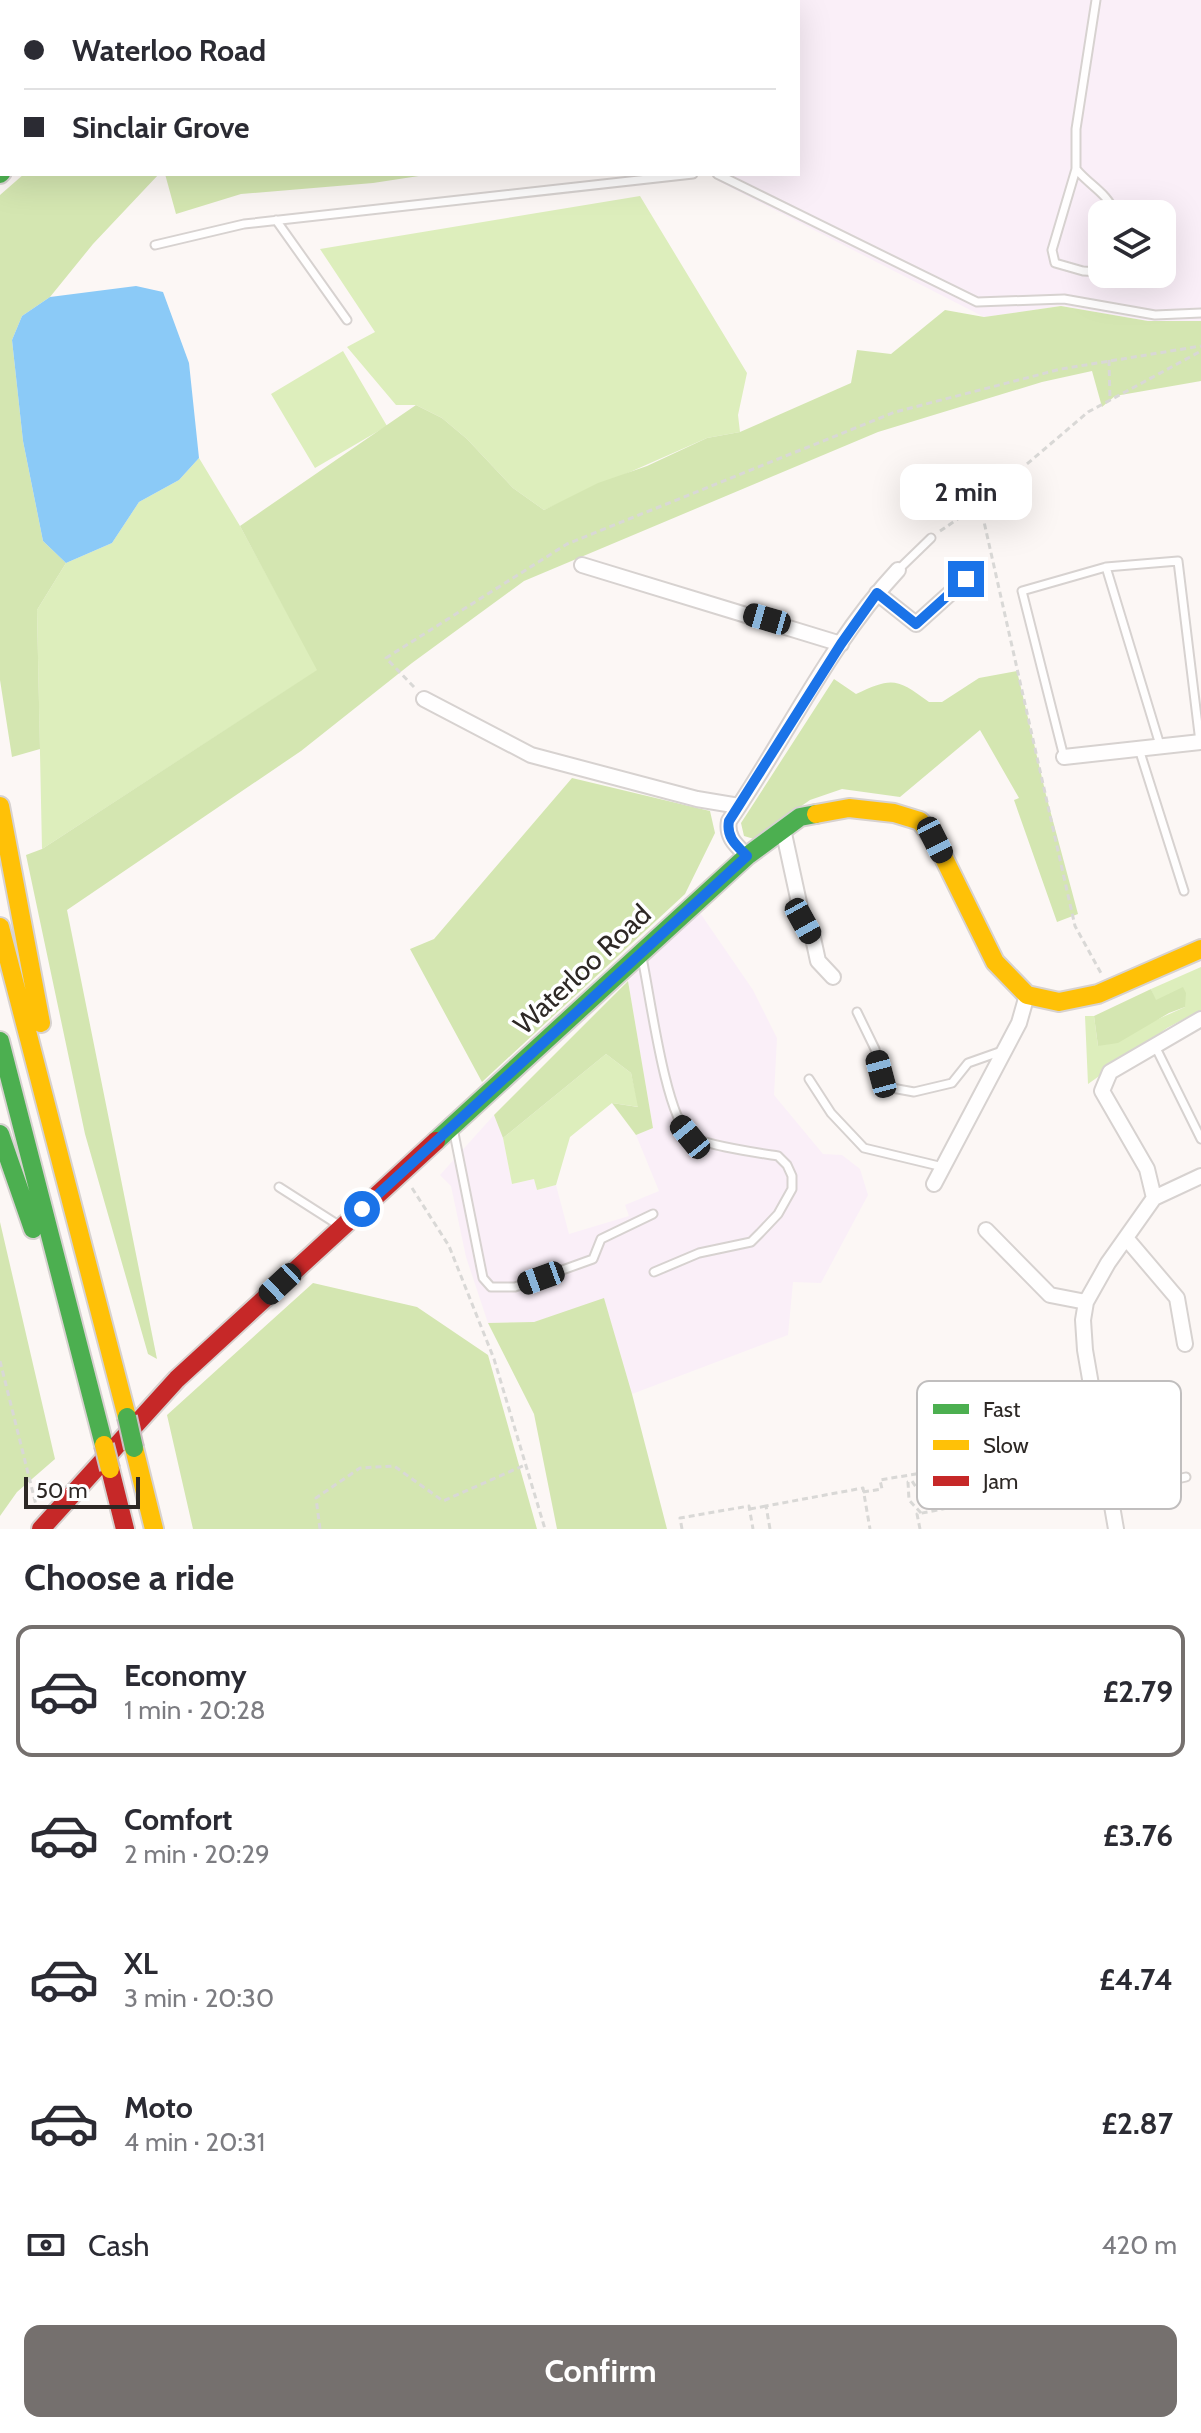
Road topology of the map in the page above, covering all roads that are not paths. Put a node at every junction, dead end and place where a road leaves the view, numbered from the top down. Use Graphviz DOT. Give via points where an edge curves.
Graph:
graph roads {
  1 [pos="1096,0"];
  2 [pos="1076,169"];
  3 [pos="675,176"];
  4 [pos="721,176"];
  5 [pos="1109,200"];
  6 [pos="276,220"];
  7 [pos="155,245"];
  8 [pos="1088,271"];
  9 [pos="1201,313"];
  10 [pos="347,320"];
  11 [pos="931,538"];
  12 [pos="582,565"];
  13 [pos="1106,567"];
  14 [pos="898,570"];
  15 [pos="966,579"];
  16 [pos="877,593"];
  17 [pos="841,644"];
  18 [pos="424,699"];
  19 [pos="1201,742"];
  20 [pos="1161,746"];
  21 [pos="1139,749"];
  22 [pos="1064,757"];
  23 [pos="0,806"];
  24 [pos="739,806"];
  25 [pos="783,829"];
  26 [pos="747,856"];
  27 [pos="1184,891"];
  28 [pos="0,927"];
  29 [pos="1201,949"];
  30 [pos="641,952"];
  31 [pos="833,977"];
  32 [pos="1027,995"];
  33 [pos="857,1012"];
  34 [pos="1201,1019"];
  35 [pos="0,1041"];
  36 [pos="1155,1046"];
  37 [pos="1004,1050"];
  38 [pos="809,1079"];
  39 [pos="452,1126"];
  40 [pos="0,1134"];
  41 [pos="1201,1139"];
  42 [pos="943,1167"];
  43 [pos="1201,1176"];
  44 [pos="934,1184"];
  45 [pos="279,1187"];
  46 [pos="1154,1198"];
  47 [pos="653,1214"];
  48 [pos="342,1227"];
  49 [pos="986,1230"];
  50 [pos="1126,1238"];
  51 [pos="87,1264"];
  52 [pos="654,1272"];
  53 [pos="1086,1302"];
  54 [pos="1185,1344"];
  55 [pos="1091,1381"];
  56 [pos="102,1438"];
  57 [pos="1186,1477"];
  58 [pos="1181,1478"];
  59 [pos="1113,1509"];
  60 [pos="41,1528"];
  61 [pos="125,1529"];
  62 [pos="154,1529"];
  63 [pos="1116,1529"];
  1 -- 2 [label="lane" via="1076,129"];
  2 -- 5 [label="lane"];
  2 -- 8 [label="lane" via="1052,250 1055,263"];
  3 -- 6 [label="lane"];
  4 -- 9 [label="lane" via="977,302 1064,299 1155,315"];
  6 -- 7 [label="lane"];
  6 -- 10 [label="lane"];
  11 -- 14 [label="lane"];
  12 -- 17 [label="street"];
  13 -- 19 [label="lane" via="1178,561"];
  13 -- 20 [label="lane"];
  13 -- 22 [label="lane" via="1022,591"];
  14 -- 16 [label="street"];
  15 -- 16 [label="street" via="916,624"];
  16 -- 17 [label="street"];
  17 -- 24 [label="street"];
  18 -- 24 [label="street" via="531,755"];
  19 -- 20 [label="street"];
  20 -- 21 [label="street"];
  21 -- 22 [label="street"];
  21 -- 27 [label="lane"];
  23 -- 51 [label="main road"];
  24 -- 26 [label="street" via="727,830"];
  25 -- 26 [label="main road, Waterloo Road"];
  25 -- 31 [label="street" via="803,921 818,961"];
  25 -- 32 [label="main road, Waterloo Road" via="800,817 849,808 920,821 935,840 995,962"];
  26 -- 30 [label="main road, Waterloo Road"];
  28 -- 51 [label="main road"];
  29 -- 32 [label="main road" via="1110,989 1059,1002"];
  30 -- 39 [label="main road, Waterloo Road"];
  30 -- 52 [label="lane" via="678,1122 690,1137 778,1156 787,1165 792,1189 778,1214 751,1242 699,1253"];
  32 -- 37 [label="street"];
  33 -- 37 [label="lane" via="881,1074 892,1088 914,1092 952,1083 968,1063"];
  34 -- 36 [label="street"];
  35 -- 56 [label="main road"];
  36 -- 41 [label="lane"];
  36 -- 46 [label="street" via="1110,1072 1102,1091 1147,1169"];
  37 -- 42 [label="street"];
  38 -- 42 [label="lane" via="864,1148"];
  39 -- 47 [label="lane" via="483,1278 491,1287 515,1287 593,1259 601,1239"];
  39 -- 48 [label="main road, Waterloo Road"];
  40 -- 56 [label="main road"];
  42 -- 44 [label="street"];
  43 -- 46 [label="street"];
  45 -- 48 [label="lane"];
  46 -- 50 [label="street"];
  48 -- 60 [label="main road, Waterloo Road" via="177,1379"];
  49 -- 53 [label="street" via="1050,1295"];
  50 -- 53 [label="street"];
  50 -- 54 [label="street" via="1177,1298"];
  51 -- 62 [label="main road, bridge"];
  53 -- 55 [label="street" via="1083,1334"];
  56 -- 61 [label="main road, bridge"];
  57 -- 58 [label="lane"];
  59 -- 63 [label="street"];
}
